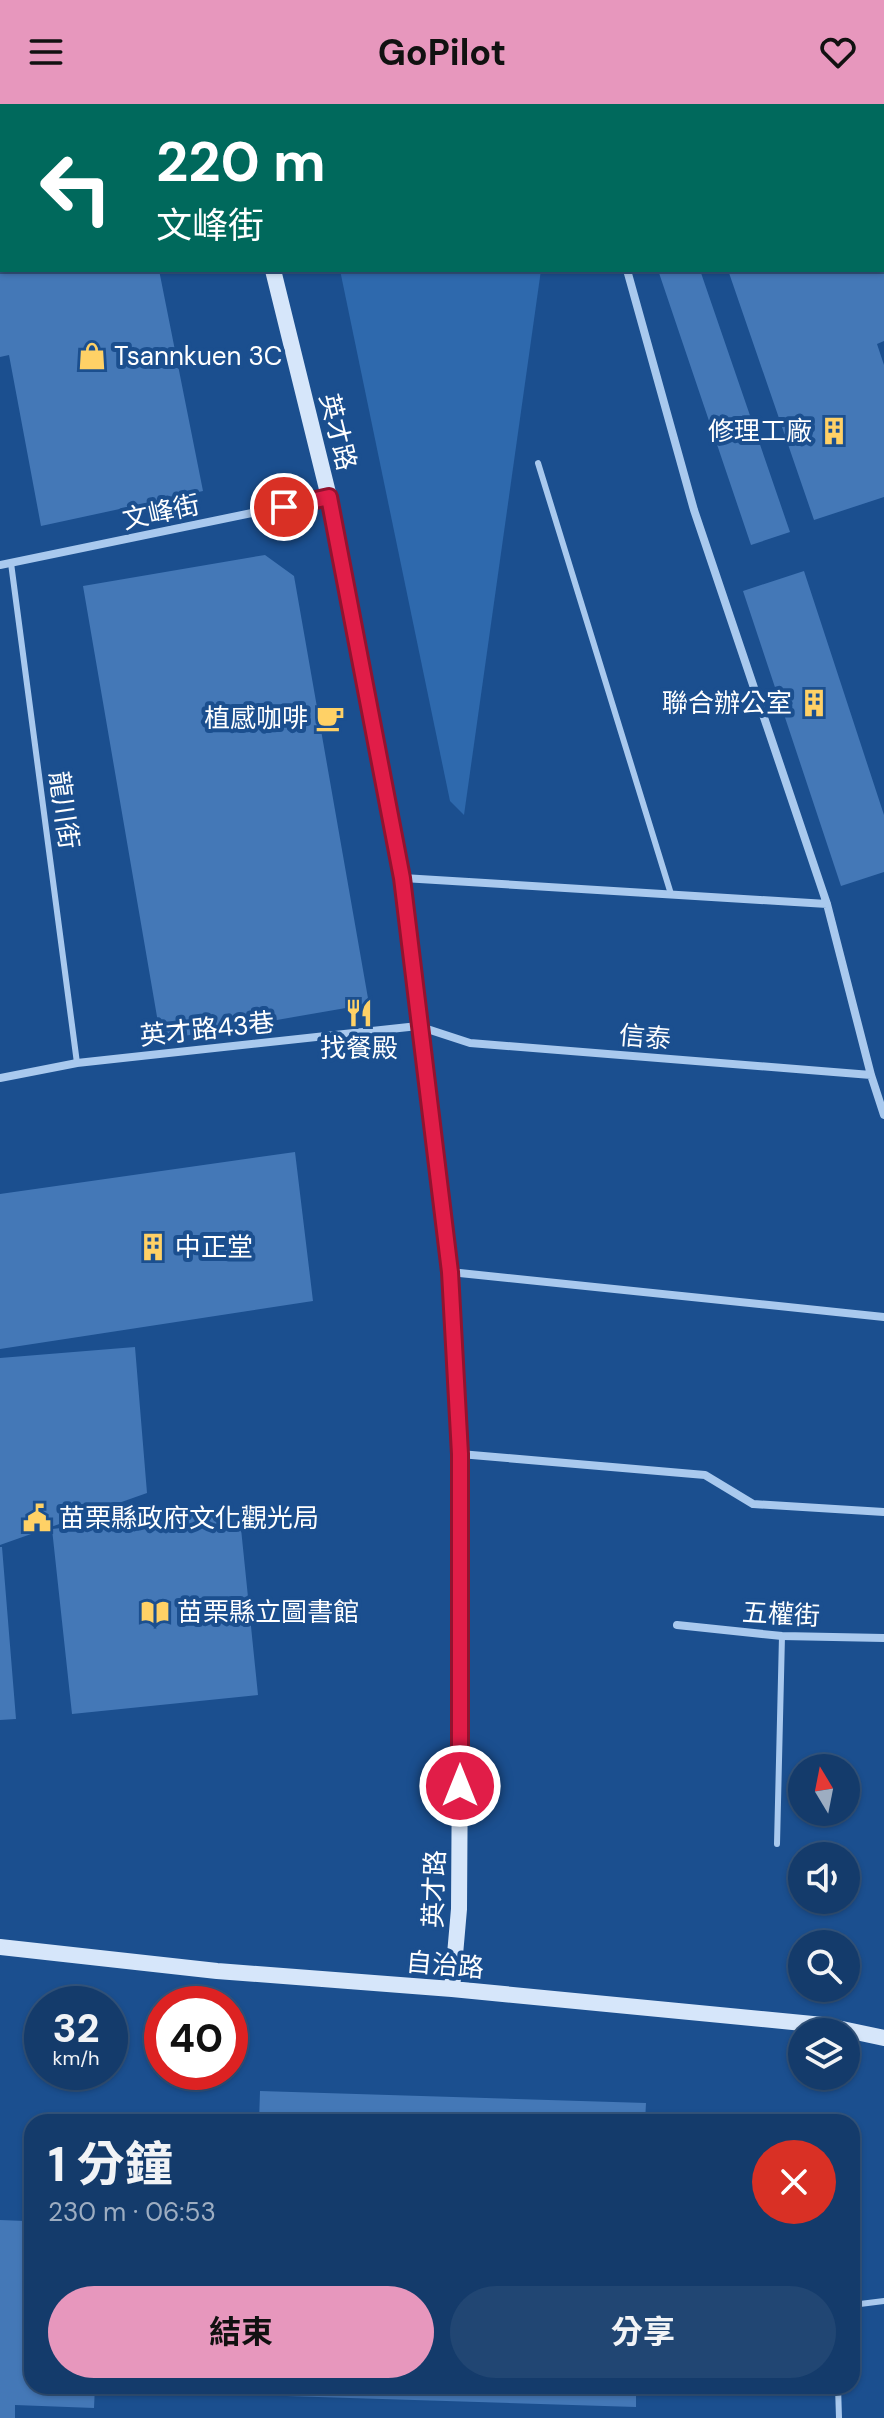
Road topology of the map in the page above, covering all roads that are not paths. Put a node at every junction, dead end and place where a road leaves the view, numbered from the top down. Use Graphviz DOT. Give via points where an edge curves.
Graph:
graph roads {
  1 [pos="273,272"];
  2 [pos="628,272"];
  3 [pos="538,463"];
  4 [pos="329,497"];
  5 [pos="11,563"];
  6 [pos="0,565"];
  7 [pos="402,878"];
  8 [pos="671,894"];
  9 [pos="827,904"];
  10 [pos="418,1026"];
  11 [pos="77,1063"];
  12 [pos="871,1075"];
  13 [pos="0,1078"];
  14 [pos="884,1115"];
  15 [pos="450,1272"];
  16 [pos="884,1317"];
  17 [pos="460,1454"];
  18 [pos="884,1512"];
  19 [pos="677,1625"];
  20 [pos="782,1636"];
  21 [pos="884,1638"];
  22 [pos="777,1844"];
  23 [pos="0,1947"];
  24 [pos="452,1989"];
  25 [pos="884,2038"];
  26 [pos="884,2301"];
  27 [pos="860,2304"];
  28 [pos="838,2394"];
  29 [pos="839,2418"];
  1 -- 4 [label="street, 英才路"];
  2 -- 9 [label="street" via="694,510"];
  3 -- 8 [label="lane"];
  4 -- 5 [label="street, 文峰街"];
  4 -- 7 [label="street, 英才路"];
  5 -- 6 [label="street, 文峰街"];
  5 -- 11 [label="lane, 龍川街"];
  7 -- 8 [label="street"];
  7 -- 10 [label="street, 英才路"];
  8 -- 9 [label="street"];
  9 -- 12 [label="street"];
  10 -- 11 [label="street, 英才路43巷"];
  10 -- 12 [label="street, 信泰" via="470,1043"];
  10 -- 15 [label="street, 英才路"];
  11 -- 13 [label="street, 英才路43巷"];
  12 -- 14 [label="street"];
  15 -- 16 [label="street"];
  15 -- 17 [label="street, 英才路"];
  17 -- 18 [label="street" via="705,1475 753,1504"];
  17 -- 24 [label="street, 英才路" via="459,1909"];
  19 -- 20 [label="street, 五權街"];
  20 -- 21 [label="street, 五權街"];
  20 -- 22 [label="lane"];
  23 -- 24 [label="street, 自治路"];
  24 -- 25 [label="street, 自治路" via="823,2025"];
  26 -- 27 [label="lane"];
  28 -- 29 [label="lane"];
}
